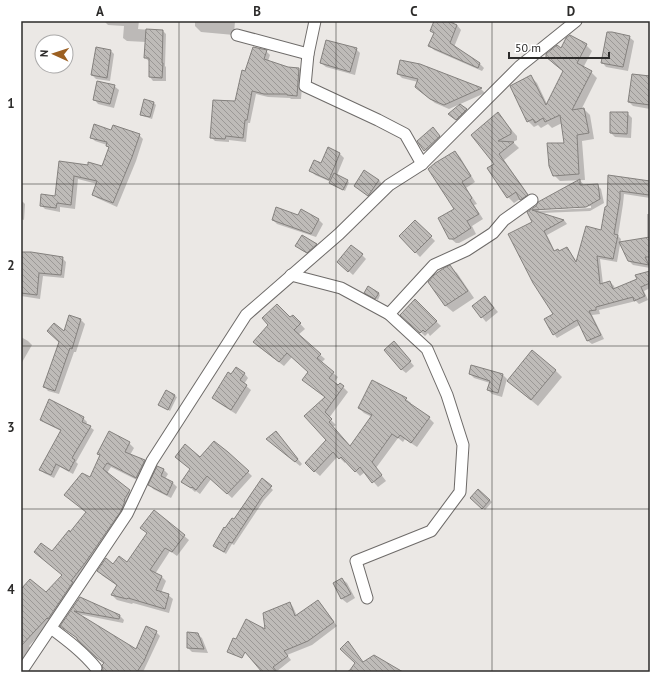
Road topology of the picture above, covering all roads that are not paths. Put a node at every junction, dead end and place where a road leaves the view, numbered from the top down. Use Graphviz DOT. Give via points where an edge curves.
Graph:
graph roads {
  1 [pos="315,21"];
  2 [pos="576,21"];
  3 [pos="237,35"];
  4 [pos="308,54"];
  5 [pos="422,164"];
  6 [pos="532,200"];
  7 [pos="291,275"];
  8 [pos="389,314"];
  9 [pos="367,598"];
  10 [pos="50,628"];
  11 [pos="96,668"];
  12 [pos="21,672"];
  1 -- 4 [label="street"];
  2 -- 5 [label="street" via="520,66"];
  3 -- 4 [label="street"];
  4 -- 5 [label="street" via="305,86 405,134"];
  5 -- 7 [label="street" via="389,185 339,234"];
  6 -- 8 [label="street" via="504,220 493,233 467,250 434,265"];
  7 -- 8 [label="street" via="341,288"];
  7 -- 10 [label="street" via="246,315 152,461 127,514"];
  8 -- 9 [label="street" via="427,349 447,395 463,445 460,492 431,531 356,561"];
  10 -- 11 [label="street" via="81,652"];
  10 -- 12 [label="street"];
}
